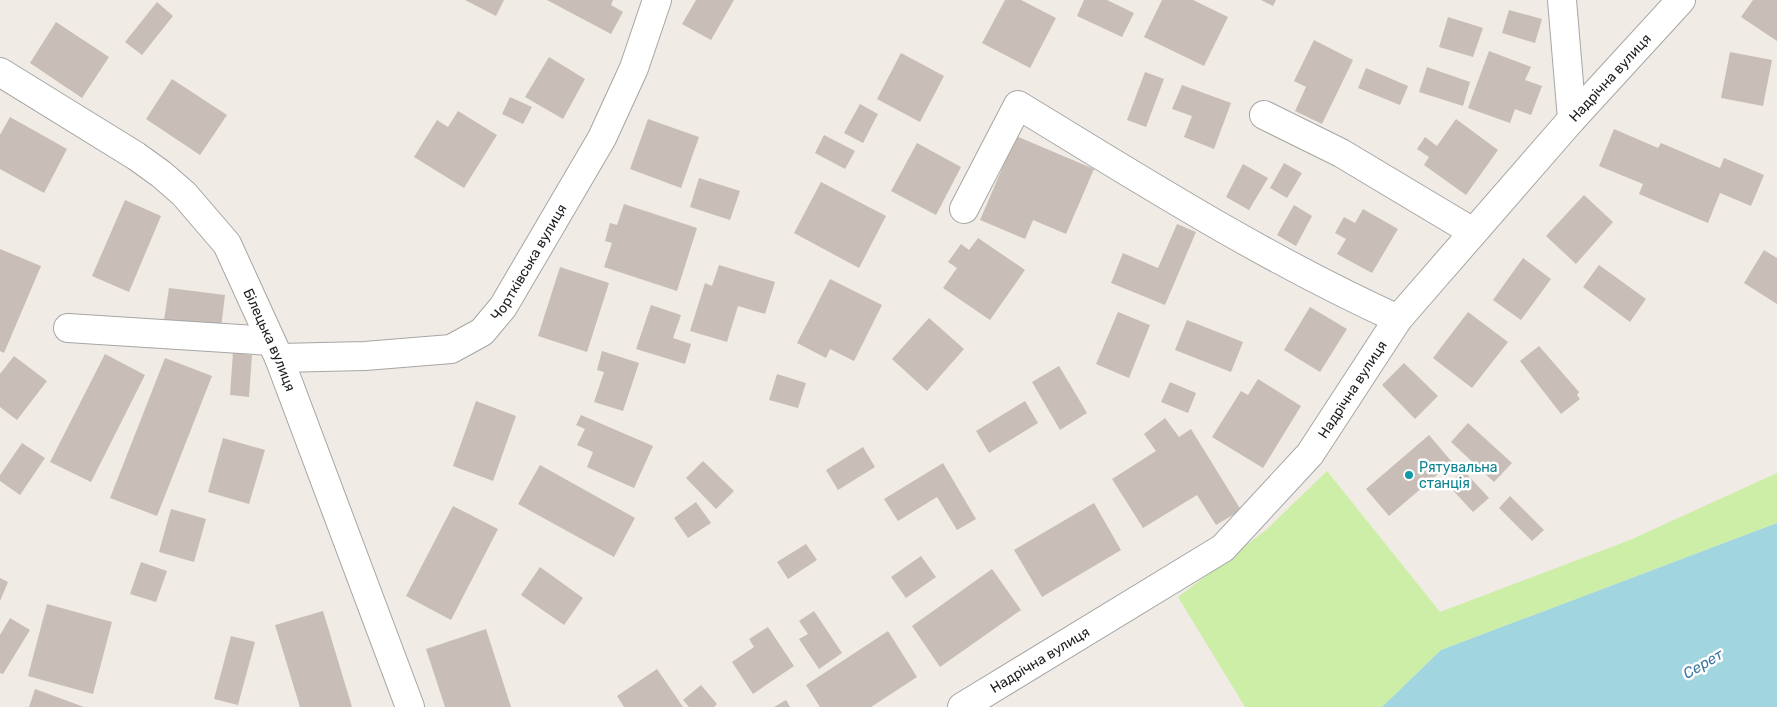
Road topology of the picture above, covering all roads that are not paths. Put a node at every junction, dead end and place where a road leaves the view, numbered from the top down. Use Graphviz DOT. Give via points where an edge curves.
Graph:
graph roads {
  1 [pos="657,0"];
  2 [pos="1562,0"];
  3 [pos="1681,0"];
  4 [pos="0,72"];
  5 [pos="1264,115"];
  6 [pos="1572,119"];
  7 [pos="964,209"];
  8 [pos="1473,232"];
  9 [pos="1398,318"];
  10 [pos="68,328"];
  11 [pos="275,349"];
  12 [pos="410,707"];
  13 [pos="962,707"];
  1 -- 11 [label="street, Чортківська вулиця" via="634,68 602,138 503,307 482,332 451,349 365,356"];
  2 -- 6 [label="street"];
  3 -- 6 [label="street, Надрічна вулиця"];
  4 -- 11 [label="street, Білецька вулиця" via="136,156 184,194 227,244"];
  5 -- 8 [label="street" via="1341,153"];
  6 -- 8 [label="street, Надрічна вулиця"];
  7 -- 9 [label="street" via="1018,105 1228,232 1328,287"];
  8 -- 9 [label="street, Надрічна вулиця"];
  9 -- 13 [label="street, Надрічна вулиця" via="1310,454 1223,548"];
  10 -- 11 [label="street, Чортківська вулиця"];
  11 -- 12 [label="street, Білецька вулиця"];
}
